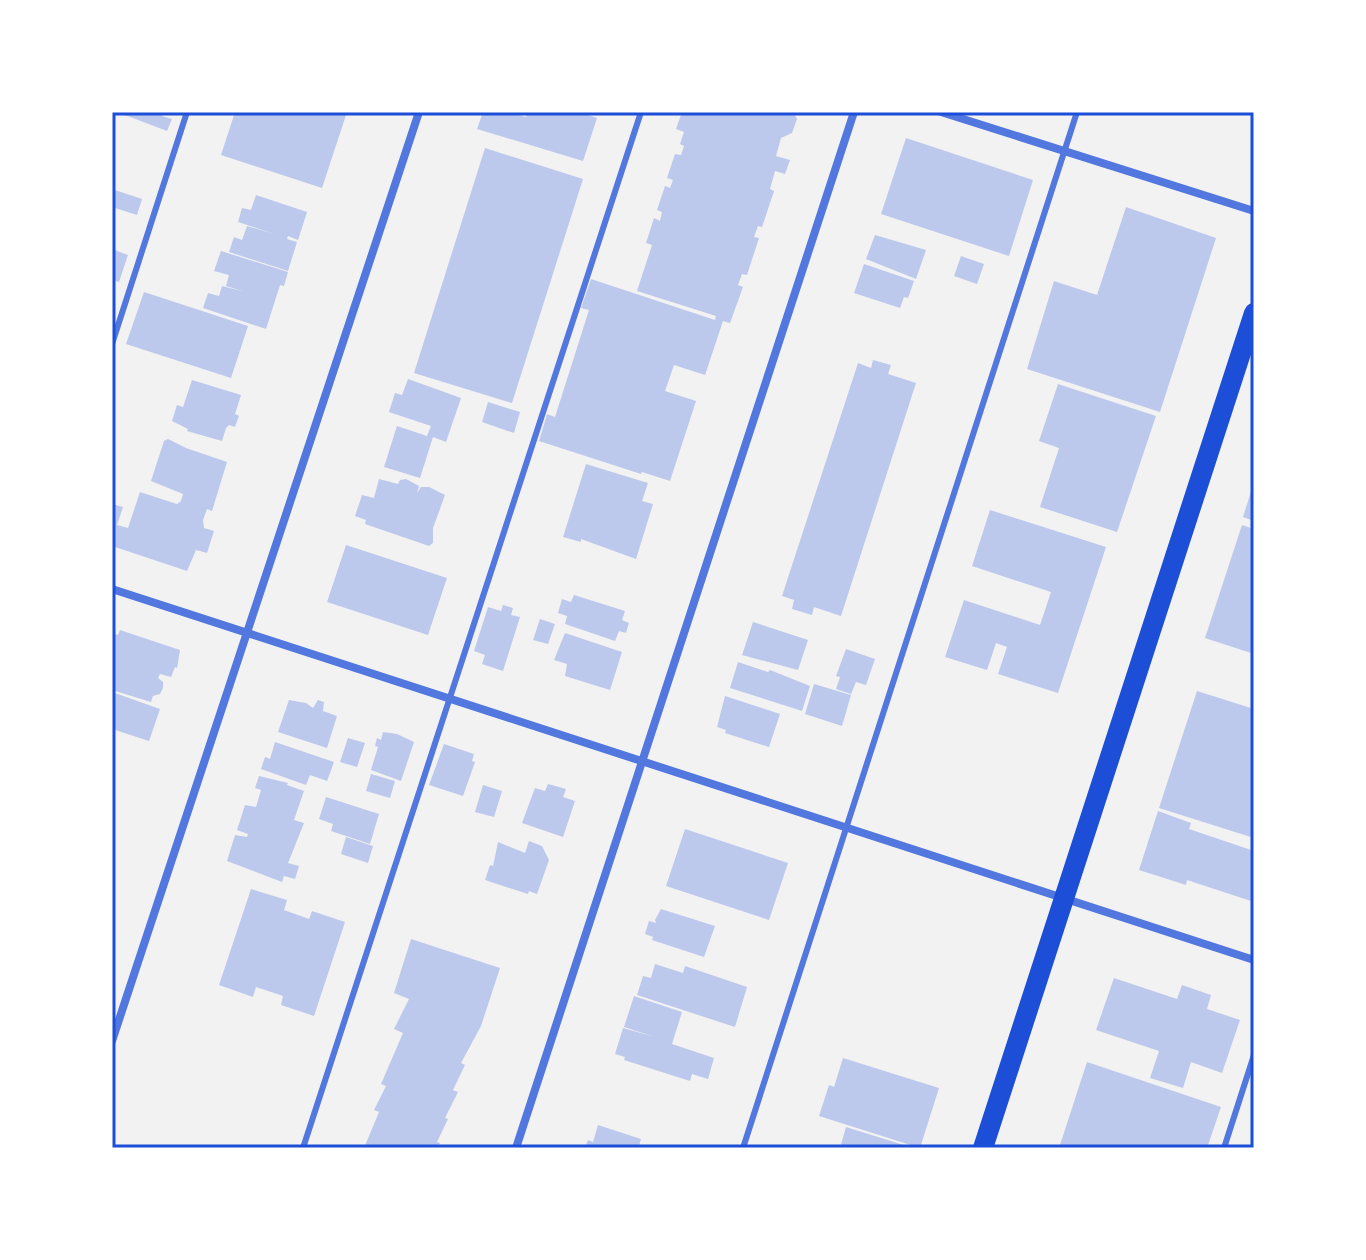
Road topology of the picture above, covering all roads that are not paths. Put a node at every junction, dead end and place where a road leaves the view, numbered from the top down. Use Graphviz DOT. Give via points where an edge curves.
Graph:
graph roads {
  1 [pos="187,112"];
  2 [pos="419,112"];
  3 [pos="641,112"];
  4 [pos="854,112"];
  5 [pos="941,112"];
  6 [pos="1077,112"];
  7 [pos="1064,152"];
  8 [pos="1254,211"];
  9 [pos="1254,313"];
  10 [pos="112,344"];
  11 [pos="112,589"];
  12 [pos="247,633"];
  13 [pos="450,698"];
  14 [pos="642,761"];
  15 [pos="845,826"];
  16 [pos="1063,897"];
  17 [pos="1254,960"];
  18 [pos="112,1041"];
  19 [pos="1254,1055"];
  20 [pos="303,1148"];
  21 [pos="516,1148"];
  22 [pos="743,1148"];
  23 [pos="983,1148"];
  24 [pos="1224,1148"];
  1 -- 10 [label="lane"];
  2 -- 12 [label="street"];
  3 -- 13 [label="lane"];
  4 -- 14 [label="street"];
  5 -- 7 [label="street"];
  6 -- 7 [label="lane"];
  7 -- 8 [label="street"];
  7 -- 15 [label="lane"];
  9 -- 16 [label="main road"];
  11 -- 12 [label="street"];
  12 -- 13 [label="street"];
  12 -- 18 [label="street"];
  13 -- 14 [label="street"];
  13 -- 20 [label="lane"];
  14 -- 15 [label="street"];
  14 -- 21 [label="street"];
  15 -- 16 [label="street"];
  15 -- 22 [label="lane"];
  16 -- 17 [label="street"];
  16 -- 23 [label="main road"];
  19 -- 24 [label="lane"];
}
